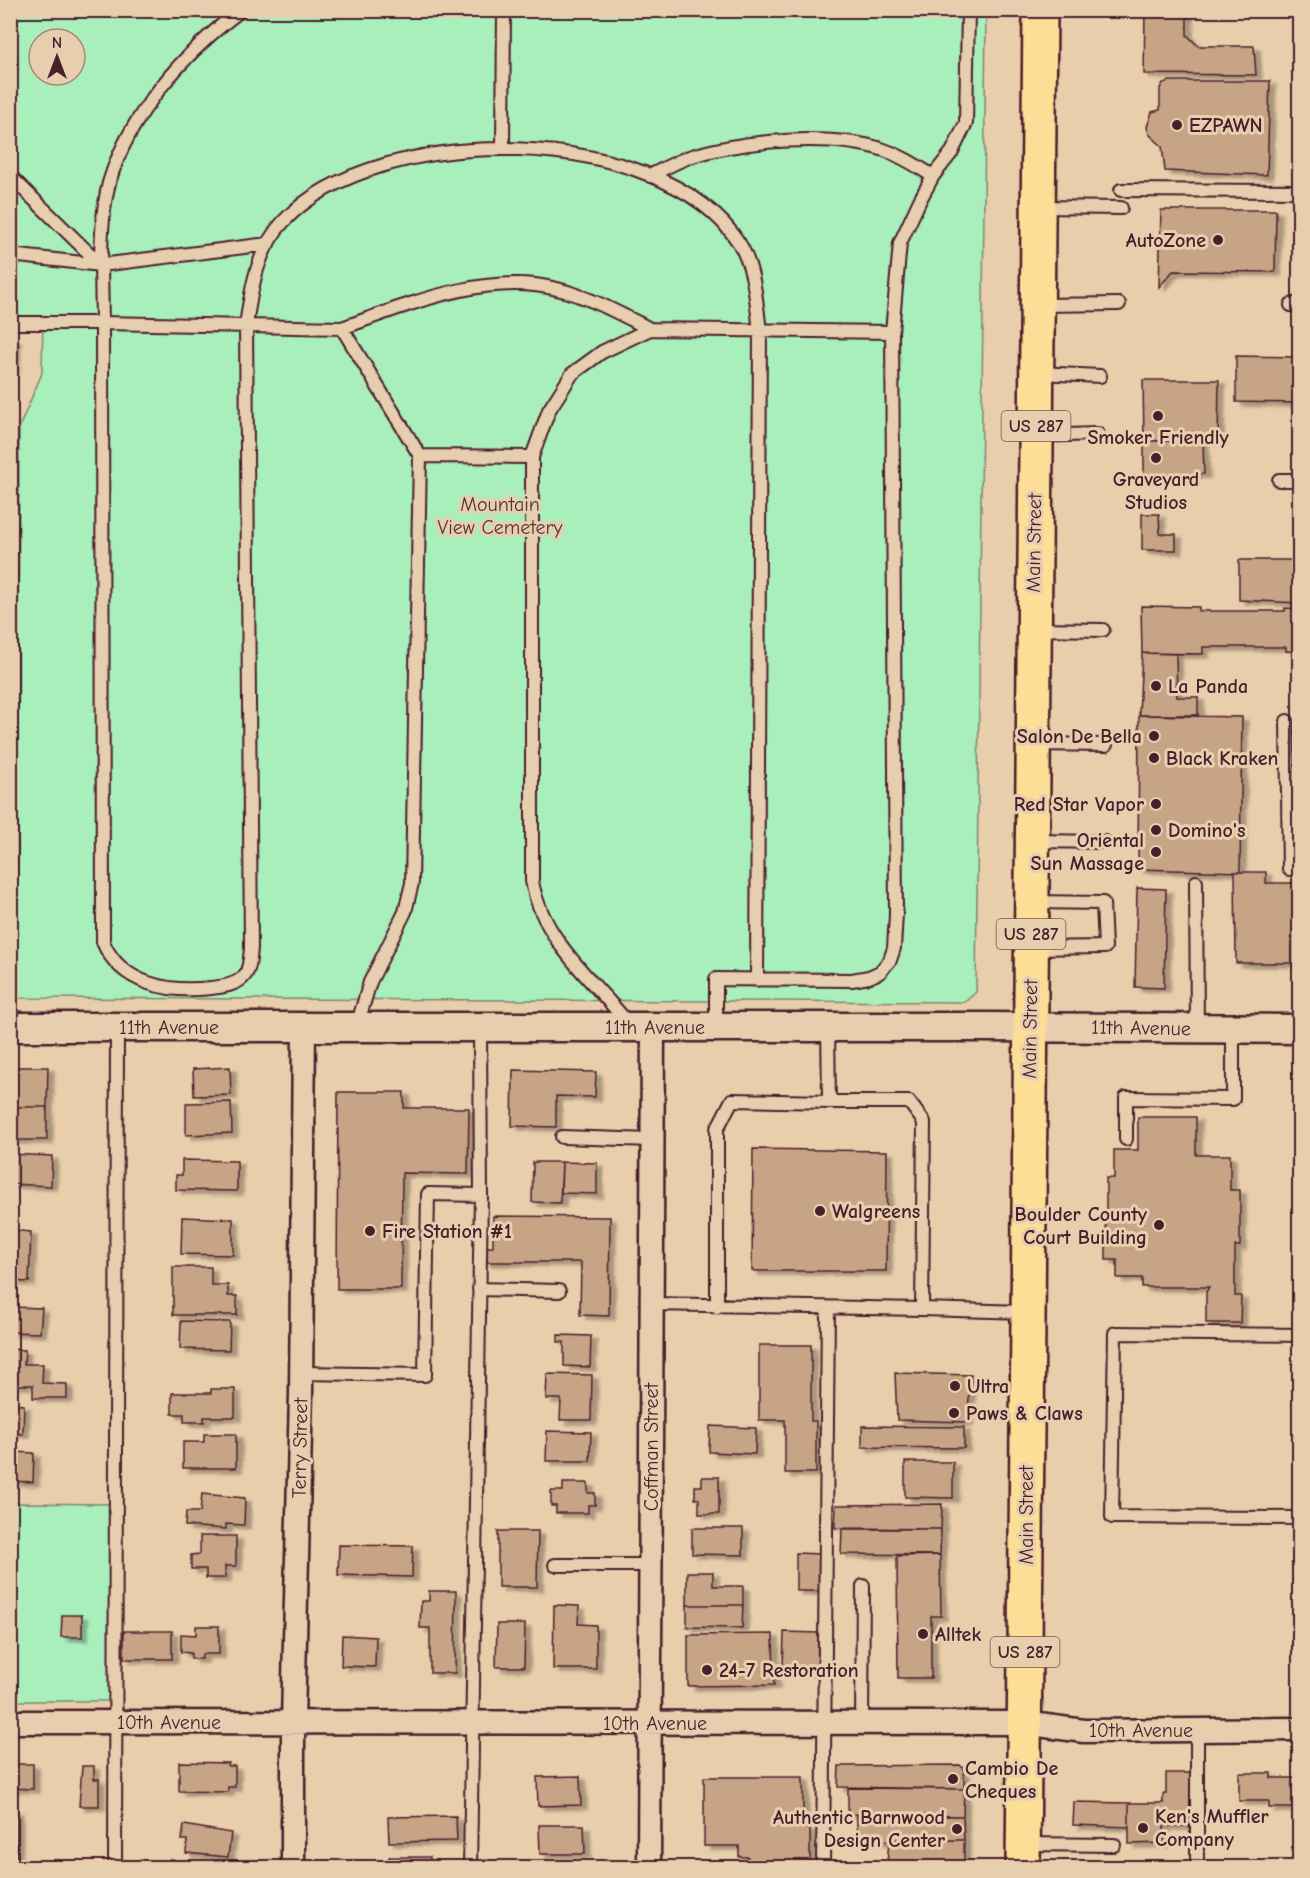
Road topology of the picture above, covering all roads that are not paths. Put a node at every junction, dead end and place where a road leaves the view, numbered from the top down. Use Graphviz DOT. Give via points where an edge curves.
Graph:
graph roads {
  1 [pos="241,10"];
  2 [pos="504,10"];
  3 [pos="968,10"];
  4 [pos="1040,10"];
  5 [pos="503,147"];
  6 [pos="10,176"];
  7 [pos="650,176"];
  8 [pos="933,176"];
  9 [pos="1121,190"];
  10 [pos="1299,191"];
  11 [pos="1038,207"];
  12 [pos="1121,208"];
  13 [pos="268,244"];
  14 [pos="10,255"];
  15 [pos="101,265"];
  16 [pos="1119,304"];
  17 [pos="1037,305"];
  18 [pos="10,322"];
  19 [pos="102,323"];
  20 [pos="246,326"];
  21 [pos="342,328"];
  22 [pos="650,329"];
  23 [pos="760,331"];
  24 [pos="892,332"];
  25 [pos="1036,373"];
  26 [pos="1100,376"];
  27 [pos="1098,434"];
  28 [pos="1035,436"];
  29 [pos="420,456"];
  30 [pos="532,458"];
  31 [pos="1280,480"];
  32 [pos="1299,480"];
  33 [pos="1034,628"];
  34 [pos="1103,630"];
  35 [pos="1287,721"];
  36 [pos="1032,744"];
  37 [pos="1106,745"];
  38 [pos="1031,841"];
  39 [pos="1105,842"];
  40 [pos="1299,868"];
  41 [pos="1196,882"];
  42 [pos="1031,902"];
  43 [pos="1030,948"];
  44 [pos="757,980"];
  45 [pos="642,1027"];
  46 [pos="716,1027"];
  47 [pos="828,1027"];
  48 [pos="1029,1027"];
  49 [pos="10,1028"];
  50 [pos="117,1028"];
  51 [pos="304,1028"];
  52 [pos="357,1028"];
  53 [pos="480,1028"];
  54 [pos="1197,1029"];
  55 [pos="1233,1029"];
  56 [pos="1299,1029"];
  57 [pos="829,1102"];
  58 [pos="562,1137"];
  59 [pos="1126,1139"];
  60 [pos="652,1140"];
  61 [pos="482,1195"];
  62 [pos="479,1288"];
  63 [pos="559,1291"];
  64 [pos="651,1305"];
  65 [pos="717,1307"];
  66 [pos="828,1309"];
  67 [pos="922,1309"];
  68 [pos="1028,1312"];
  69 [pos="1299,1335"];
  70 [pos="301,1373"];
  71 [pos="1299,1518"];
  72 [pos="555,1565"];
  73 [pos="650,1565"];
  74 [pos="863,1586"];
  75 [pos="10,1722"];
  76 [pos="117,1722"];
  77 [pos="293,1722"];
  78 [pos="471,1723"];
  79 [pos="649,1723"];
  80 [pos="825,1723"];
  81 [pos="862,1723"];
  82 [pos="1024,1723"];
  83 [pos="1299,1729"];
  84 [pos="1197,1730"];
  85 [pos="1114,1845"];
  86 [pos="1024,1856"];
  87 [pos="115,1868"];
  88 [pos="293,1868"];
  89 [pos="470,1868"];
  90 [pos="649,1868"];
  91 [pos="824,1868"];
  92 [pos="1197,1868"];
  1 -- 15 [label="lane" via="189,56 149,104 131,133 109,183 103,211"];
  2 -- 5 [label="lane"];
  3 -- 8 [label="lane" via="966,123 952,152"];
  4 -- 11 [label="highway, Main Street / US 287"];
  5 -- 7 [label="lane" via="558,150"];
  5 -- 13 [label="lane" via="414,158 330,186 282,222"];
  6 -- 15 [label="lane"];
  7 -- 8 [label="lane" via="712,150 834,142 883,150 905,158"];
  7 -- 23 [label="lane" via="711,212 740,244 751,268"];
  8 -- 24 [label="lane" via="900,243"];
  9 -- 10 [label="lane"];
  11 -- 12 [label="lane"];
  11 -- 17 [label="highway, Main Street / US 287"];
  13 -- 15 [label="lane"];
  13 -- 20 [label="lane" via="250,292"];
  14 -- 15 [label="lane"];
  15 -- 19 [label="lane"];
  16 -- 17 [label="lane"];
  17 -- 25 [label="highway, Main Street / US 287"];
  18 -- 19 [label="lane"];
  19 -- 20 [label="lane"];
  19 -- 20 [label="lane" via="101,932 107,951 120,966 142,981 175,989 232,984 245,975 250,959"];
  20 -- 21 [label="lane"];
  21 -- 22 [label="lane" via="469,289 522,285 577,295"];
  21 -- 29 [label="lane"];
  22 -- 23 [label="lane"];
  22 -- 30 [label="lane" via="602,352 572,374 549,410"];
  23 -- 24 [label="lane"];
  23 -- 44 [label="lane"];
  24 -- 44 [label="lane" via="894,948 885,967 861,979"];
  25 -- 26 [label="lane"];
  25 -- 28 [label="highway, Main Street / US 287"];
  27 -- 28 [label="lane"];
  28 -- 33 [label="highway, Main Street / US 287"];
  29 -- 30 [label="lane"];
  29 -- 52 [label="lane" via="412,883 405,912 370,982"];
  30 -- 45 [label="lane" via="530,860 534,892 553,936"];
  31 -- 32 [label="lane"];
  33 -- 34 [label="lane"];
  33 -- 36 [label="highway, Main Street / US 287"];
  35 -- 40 [label="lane" via="1289,869"];
  36 -- 37 [label="lane"];
  36 -- 38 [label="highway, Main Street / US 287"];
  38 -- 39 [label="lane"];
  38 -- 42 [label="highway, Main Street / US 287"];
  41 -- 54 [label="lane"];
  42 -- 43 [label="highway, Main Street / US 287"];
  42 -- 43 [label="lane" via="1103,903 1105,947"];
  43 -- 48 [label="highway, Main Street / US 287"];
  44 -- 46 [label="lane" via="716,979"];
  45 -- 46 [label="street, 11th Avenue"];
  45 -- 53 [label="street, 11th Avenue"];
  45 -- 60 [label="street, Coffman Street"];
  46 -- 47 [label="street, 11th Avenue"];
  47 -- 48 [label="street, 11th Avenue"];
  47 -- 57 [label="lane"];
  48 -- 54 [label="street, 11th Avenue"];
  48 -- 68 [label="highway, Main Street / US 287"];
  49 -- 50 [label="street, 11th Avenue"];
  50 -- 51 [label="street, 11th Avenue"];
  50 -- 76 [label="lane"];
  51 -- 52 [label="street, 11th Avenue"];
  51 -- 70 [label="street, Terry Street"];
  52 -- 53 [label="street, 11th Avenue"];
  53 -- 61 [label="lane"];
  54 -- 55 [label="street, 11th Avenue"];
  55 -- 56 [label="street, 11th Avenue"];
  55 -- 59 [label="lane" via="1233,1099 1126,1098"];
  57 -- 65 [label="lane" via="732,1100 717,1129"];
  57 -- 67 [label="lane" via="909,1102 924,1122"];
  58 -- 60 [label="lane"];
  60 -- 64 [label="street, Coffman Street"];
  61 -- 62 [label="lane"];
  61 -- 70 [label="lane" via="428,1194 425,1375"];
  62 -- 63 [label="lane"];
  62 -- 78 [label="lane"];
  64 -- 65 [label="lane"];
  64 -- 73 [label="street, Coffman Street"];
  65 -- 66 [label="lane"];
  66 -- 67 [label="lane"];
  66 -- 80 [label="lane"];
  67 -- 68 [label="lane"];
  68 -- 82 [label="highway, Main Street / US 287"];
  69 -- 71 [label="lane" via="1115,1333 1112,1516"];
  70 -- 77 [label="street, Terry Street"];
  72 -- 73 [label="lane"];
  73 -- 79 [label="street, Coffman Street"];
  74 -- 81 [label="lane"];
  75 -- 76 [label="street, 10th Avenue"];
  76 -- 77 [label="street, 10th Avenue"];
  76 -- 87 [label="lane"];
  77 -- 78 [label="street, 10th Avenue"];
  77 -- 88 [label="street, Terry Street"];
  78 -- 79 [label="street, 10th Avenue"];
  78 -- 89 [label="lane"];
  79 -- 80 [label="street, 10th Avenue"];
  79 -- 90 [label="street, Coffman Street"];
  80 -- 81 [label="street, 10th Avenue"];
  80 -- 91 [label="lane"];
  81 -- 82 [label="street, 10th Avenue"];
  82 -- 84 [label="street, 10th Avenue" via="1084,1731"];
  82 -- 86 [label="highway, Main Street / US 287"];
  83 -- 84 [label="street, 10th Avenue"];
  84 -- 92 [label="lane"];
  85 -- 86 [label="lane"];
}
